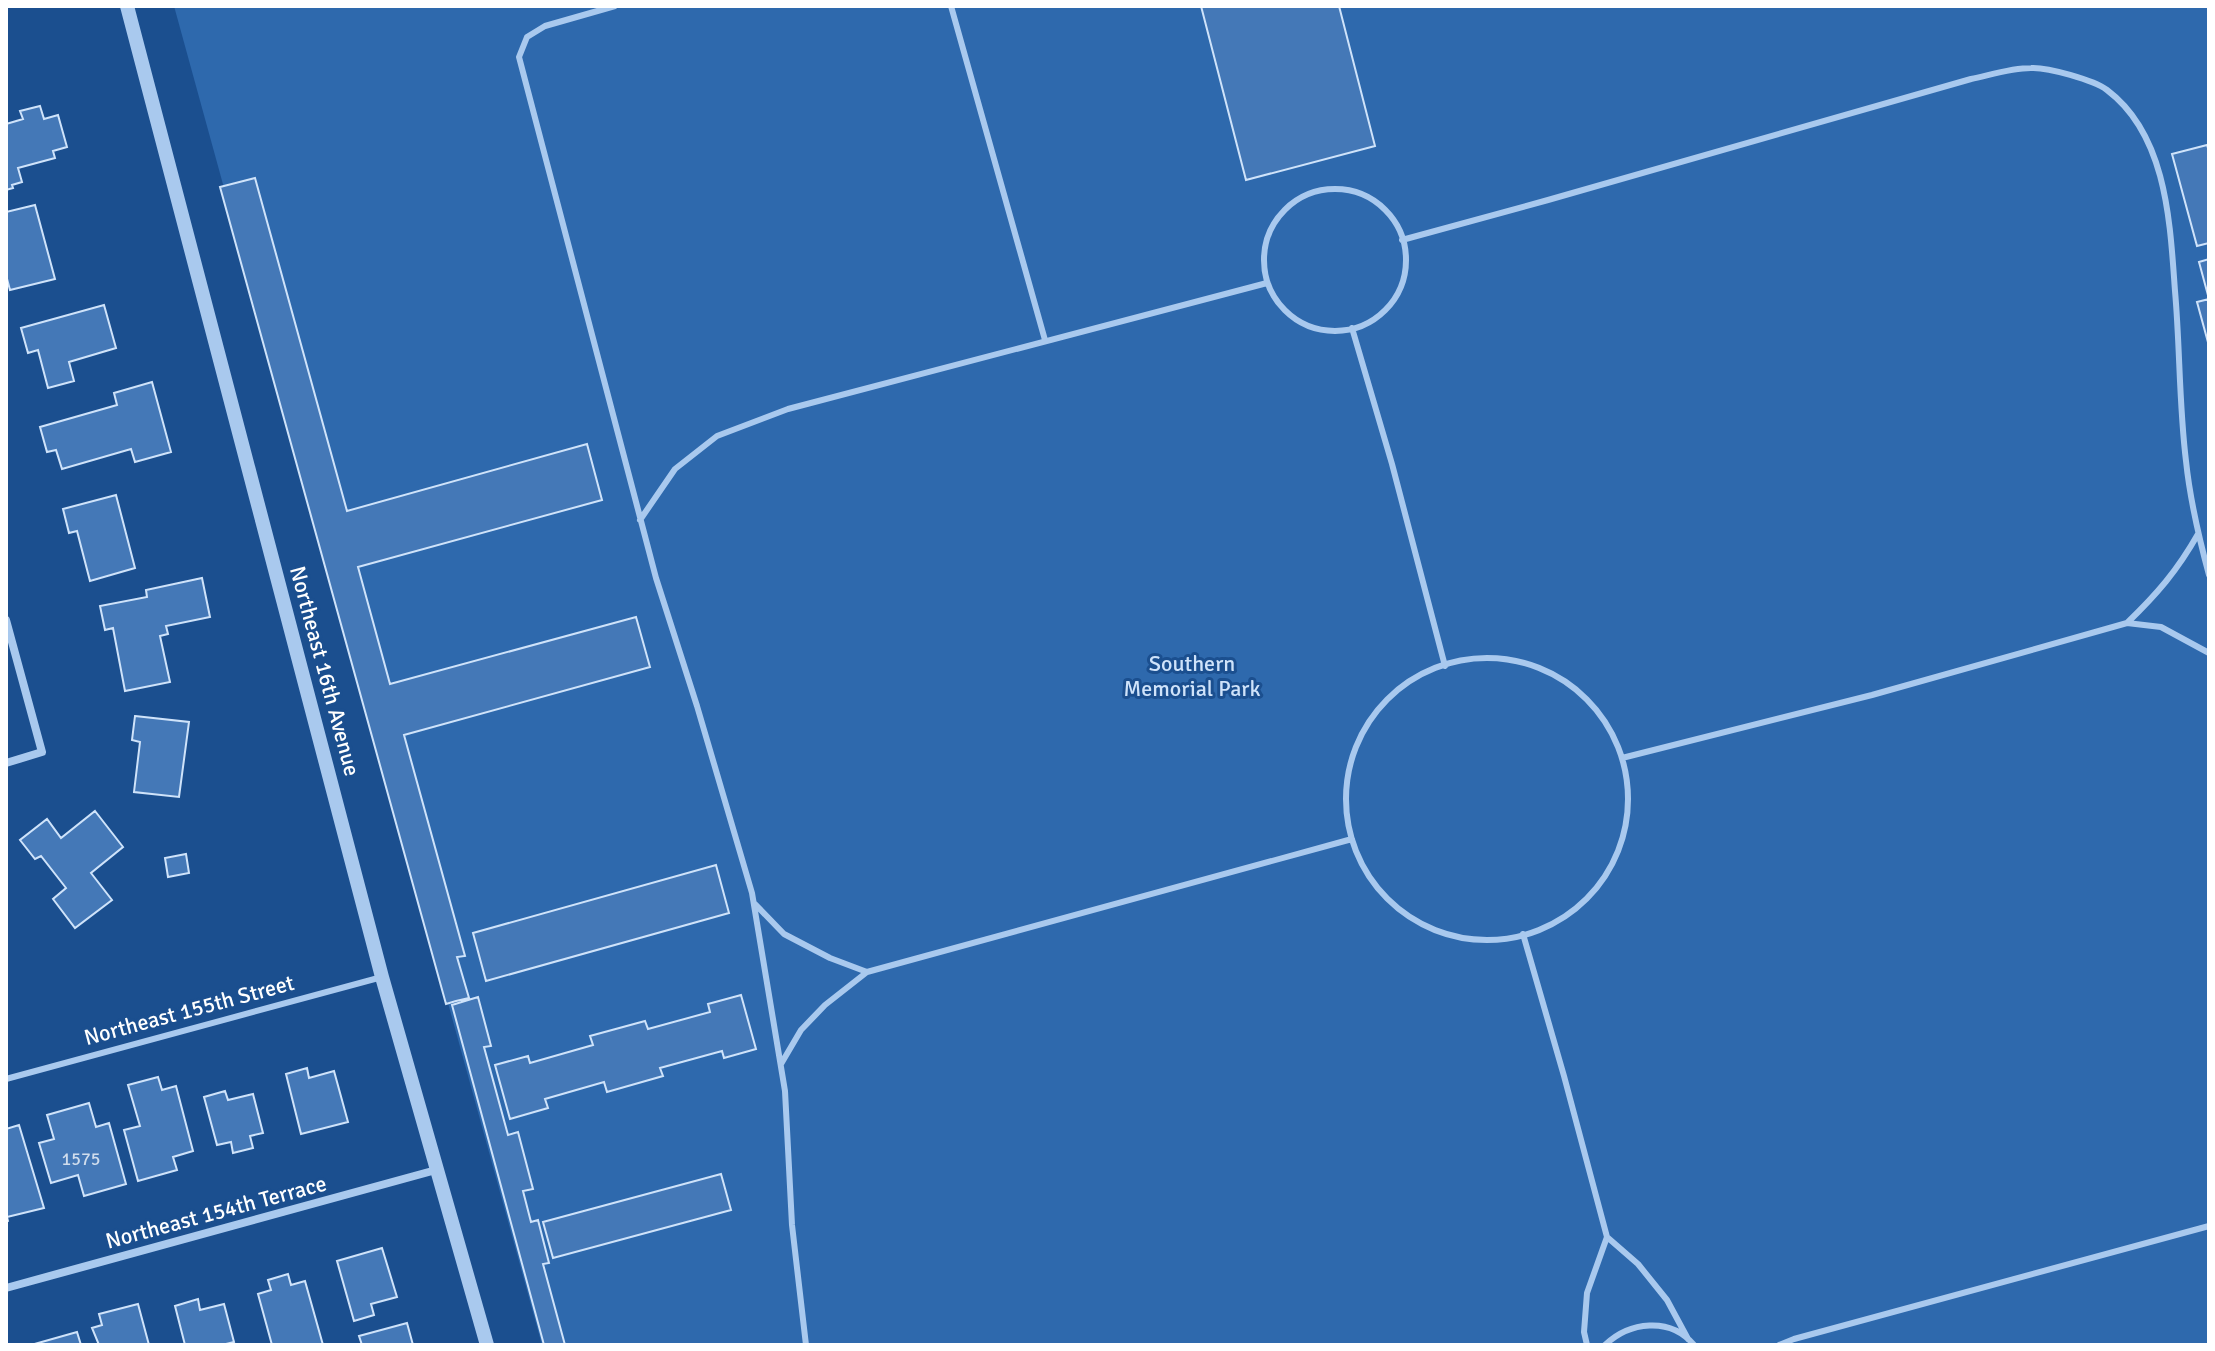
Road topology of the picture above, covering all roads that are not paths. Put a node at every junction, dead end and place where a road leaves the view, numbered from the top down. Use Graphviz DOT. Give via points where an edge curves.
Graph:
graph roads {
  1 [pos="127,6"];
  2 [pos="615,6"];
  3 [pos="951,6"];
  4 [pos="1402,240"];
  5 [pos="1267,283"];
  6 [pos="1352,328"];
  7 [pos="1045,340"];
  8 [pos="640,520"];
  9 [pos="2198,534"];
  10 [pos="2209,575"];
  11 [pos="6,620"];
  12 [pos="2127,623"];
  13 [pos="2209,653"];
  14 [pos="1445,666"];
  15 [pos="1622,758"];
  16 [pos="6,763"];
  17 [pos="1352,839"];
  18 [pos="754,903"];
  19 [pos="1523,934"];
  20 [pos="867,972"];
  21 [pos="382,977"];
  22 [pos="781,1064"];
  23 [pos="6,1079"];
  24 [pos="436,1170"];
  25 [pos="2209,1226"];
  26 [pos="1607,1237"];
  27 [pos="6,1288"];
  28 [pos="1691,1342"];
  29 [pos="487,1345"];
  30 [pos="806,1345"];
  31 [pos="1587,1345"];
  32 [pos="1605,1345"];
  33 [pos="1779,1345"];
  1 -- 21 [label="street, Northeast 16th Avenue"];
  2 -- 8 [label="lane" via="545,26 527,37 519,57"];
  3 -- 7 [label="lane"];
  4 -- 5 [label="lane" via="1385,209 1365,195 1342,189 1318,191 1296,200 1278,216 1263,260"];
  4 -- 6 [label="lane" via="1405,275 1396,296 1381,314"];
  4 -- 9 [label="lane" via="1971,79 2033,67 2074,76 2105,88 2133,115 2160,176 2170,225 2186,461"];
  5 -- 6 [label="lane" via="1295,319 1316,328"];
  5 -- 7 [label="lane"];
  6 -- 14 [label="lane"];
  7 -- 8 [label="lane" via="788,409 717,436 675,469"];
  8 -- 18 [label="lane"];
  9 -- 10 [label="lane"];
  9 -- 12 [label="lane" via="2158,593"];
  11 -- 16 [label="street" via="42,752"];
  12 -- 13 [label="lane" via="2161,627"];
  12 -- 15 [label="lane"];
  14 -- 15 [label="lane" via="1470,659 1513,660 1553,674 1588,699 1613,733"];
  14 -- 17 [label="lane" via="1393,694 1365,727 1349,767 1345,809"];
  15 -- 19 [label="lane" via="1628,819 1615,863 1587,900 1550,927"];
  17 -- 19 [label="lane" via="1380,893 1416,922 1459,938 1505,940"];
  17 -- 20 [label="lane"];
  18 -- 20 [label="lane" via="784,934"];
  18 -- 22 [label="lane"];
  19 -- 26 [label="lane"];
  20 -- 22 [label="lane" via="801,1030"];
  21 -- 23 [label="lane, Northeast 155th Street"];
  21 -- 24 [label="street, Northeast 16th Avenue"];
  22 -- 30 [label="lane"];
  24 -- 27 [label="street, Northeast 154th Terrace"];
  24 -- 29 [label="street, Northeast 16th Avenue"];
  25 -- 33 [label="lane"];
  26 -- 28 [label="lane" via="1667,1300"];
  26 -- 31 [label="lane" via="1587,1293"];
  28 -- 32 [label="lane" via="1652,1325 1632,1327"];
}
